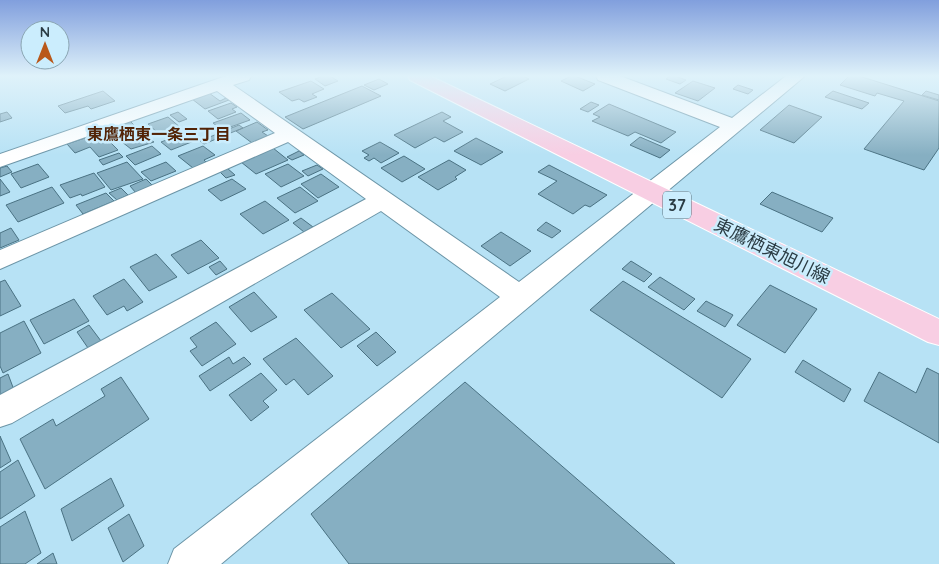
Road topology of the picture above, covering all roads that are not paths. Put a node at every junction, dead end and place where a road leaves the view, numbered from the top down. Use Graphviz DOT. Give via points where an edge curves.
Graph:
graph roads {
  1 [pos="167,102"];
  2 [pos="245,102"];
  3 [pos="469,102"];
  4 [pos="675,102"];
  5 [pos="765,102"];
  6 [pos="736,126"];
  7 [pos="290,134"];
  8 [pos="0,161"];
  9 [pos="653,193"];
  10 [pos="382,200"];
  11 [pos="0,260"];
  12 [pos="521,298"];
  13 [pos="939,333"];
  14 [pos="0,412"];
  15 [pos="189,564"];
  1 -- 8 [label="street"];
  2 -- 7 [label="street"];
  3 -- 9 [label="main road, 東鷹栖東旭川線 / 37"];
  4 -- 6 [label="street"];
  5 -- 6 [label="street"];
  6 -- 9 [label="street"];
  7 -- 10 [label="street"];
  7 -- 11 [label="street"];
  9 -- 12 [label="street"];
  9 -- 13 [label="main road, 東鷹栖東旭川線 / 37"];
  10 -- 12 [label="street"];
  10 -- 14 [label="street"];
  12 -- 15 [label="street"];
}
